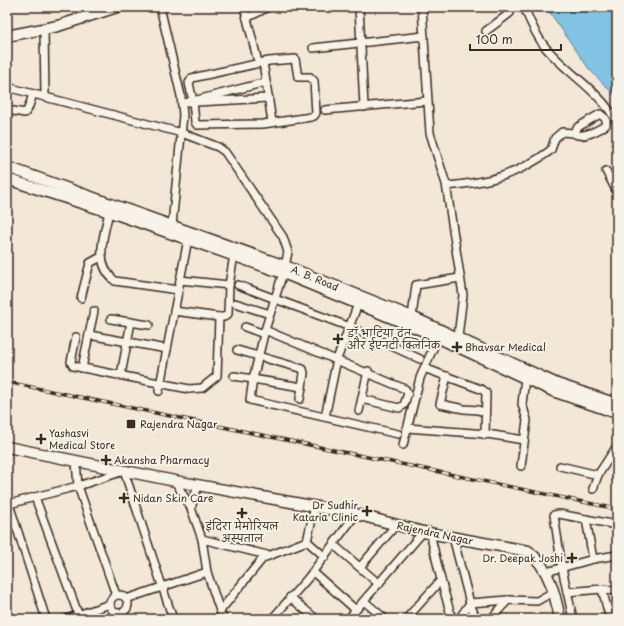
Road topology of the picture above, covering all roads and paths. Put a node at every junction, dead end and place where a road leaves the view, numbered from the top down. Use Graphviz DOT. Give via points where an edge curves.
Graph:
graph roads {
  1 [pos="117,7"];
  2 [pos="160,7"];
  3 [pos="244,7"];
  4 [pos="268,7"];
  5 [pos="359,7"];
  6 [pos="422,7"];
  7 [pos="511,7"];
  8 [pos="524,7"];
  9 [pos="247,18"];
  10 [pos="44,29"];
  11 [pos="486,31"];
  12 [pos="7,36"];
  13 [pos="424,36"];
  14 [pos="361,43"];
  15 [pos="313,48"];
  16 [pos="260,60"];
  17 [pos="266,82"];
  18 [pos="7,87"];
  19 [pos="33,94"];
  20 [pos="45,97"];
  21 [pos="269,98"];
  22 [pos="427,101"];
  23 [pos="187,103"];
  24 [pos="364,106"];
  25 [pos="7,110"];
  26 [pos="325,110"];
  27 [pos="272,122"];
  28 [pos="617,122"];
  29 [pos="573,132"];
  30 [pos="182,133"];
  31 [pos="7,167"];
  32 [pos="606,171"];
  33 [pos="7,179"];
  34 [pos="447,186"];
  35 [pos="617,192"];
  36 [pos="108,212"];
  37 [pos="172,224"];
  38 [pos="188,239"];
  39 [pos="234,255"];
  40 [pos="101,257"];
  41 [pos="284,269"];
  42 [pos="460,278"];
  43 [pos="180,280"];
  44 [pos="229,284"];
  45 [pos="238,285"];
  46 [pos="178,290"];
  47 [pos="82,298"];
  48 [pos="274,299"];
  49 [pos="235,303"];
  50 [pos="358,304"];
  51 [pos="94,311"];
  52 [pos="174,311"];
  53 [pos="270,314"];
  54 [pos="219,317"];
  55 [pos="412,317"];
  56 [pos="111,319"];
  57 [pos="131,322"];
  58 [pos="149,325"];
  59 [pos="245,327"];
  60 [pos="350,328"];
  61 [pos="265,332"];
  62 [pos="89,335"];
  63 [pos="76,337"];
  64 [pos="438,337"];
  65 [pos="458,337"];
  66 [pos="127,342"];
  67 [pos="167,350"];
  68 [pos="237,350"];
  69 [pos="259,356"];
  70 [pos="337,359"];
  71 [pos="420,359"];
  72 [pos="82,368"];
  73 [pos="424,368"];
  74 [pos="368,372"];
  75 [pos="121,375"];
  76 [pos="234,376"];
  77 [pos="447,376"];
  78 [pos="253,378"];
  79 [pos="525,378"];
  80 [pos="160,383"];
  81 [pos="302,387"];
  82 [pos="159,391"];
  83 [pos="300,398"];
  84 [pos="362,399"];
  85 [pos="617,404"];
  86 [pos="360,411"];
  87 [pos="484,412"];
  88 [pos="617,413"];
  89 [pos="325,417"];
  90 [pos="407,428"];
  91 [pos="398,434"];
  92 [pos="486,435"];
  93 [pos="524,440"];
  94 [pos="403,444"];
  95 [pos="7,447"];
  96 [pos="616,448"];
  97 [pos="76,460"];
  98 [pos="521,466"];
  99 [pos="560,466"];
  100 [pos="124,471"];
  101 [pos="598,474"];
  102 [pos="175,481"];
  103 [pos="198,485"];
  104 [pos="78,486"];
  105 [pos="593,489"];
  106 [pos="35,497"];
  107 [pos="8,504"];
  108 [pos="315,506"];
  109 [pos="191,508"];
  110 [pos="356,514"];
  111 [pos="586,519"];
  112 [pos="396,525"];
  113 [pos="617,525"];
  114 [pos="427,532"];
  115 [pos="453,537"];
  116 [pos="202,539"];
  117 [pos="307,541"];
  118 [pos="334,545"];
  119 [pos="266,555"];
  120 [pos="617,555"];
  121 [pos="325,557"];
  122 [pos="593,559"];
  123 [pos="360,567"];
  124 [pos="562,568"];
  125 [pos="208,572"];
  126 [pos="313,572"];
  127 [pos="546,572"];
  128 [pos="441,580"];
  129 [pos="379,584"];
  130 [pos="163,588"];
  131 [pos="602,589"];
  132 [pos="617,591"];
  133 [pos="553,592"];
  134 [pos="567,592"];
  135 [pos="116,595"];
  136 [pos="290,597"];
  137 [pos="126,599"];
  138 [pos="508,600"];
  139 [pos="364,601"];
  140 [pos="470,603"];
  141 [pos="110,604"];
  142 [pos="220,610"];
  143 [pos="356,610"];
  144 [pos="123,615"];
  145 [pos="79,617"];
  146 [pos="609,617"];
  147 [pos="617,617"];
  148 [pos="46,619"];
  149 [pos="66,619"];
  150 [pos="173,619"];
  151 [pos="223,619"];
  152 [pos="272,619"];
  153 [pos="316,619"];
  154 [pos="348,619"];
  155 [pos="385,619"];
  156 [pos="406,619"];
  157 [pos="452,619"];
  158 [pos="459,619"];
  159 [pos="476,619"];
  160 [pos="490,619"];
  161 [pos="559,619"];
  162 [pos="573,619"];
  1 -- 10 [label="main road" via="101,14"];
  2 -- 23 [label="street"];
  3 -- 9 [label="street"];
  4 -- 9 [label="street"];
  5 -- 14 [label="street"];
  6 -- 13 [label="street"];
  7 -- 11 [label="street" via="510,13"];
  8 -- 28 [label="street" via="534,31 546,49 601,100"];
  9 -- 16 [label="street"];
  10 -- 12 [label="main road"];
  10 -- 20 [label="street"];
  13 -- 14 [label="street"];
  13 -- 22 [label="street"];
  14 -- 15 [label="street"];
  14 -- 24 [label="street"];
  16 -- 17 [label="street"];
  16 -- 23 [label="street" via="192,78"];
  16 -- 27 [label="street" via="295,59 298,77 310,77 314,81 314,116"];
  17 -- 21 [label="street"];
  17 -- 23 [label="street"];
  18 -- 19 [label="street"];
  19 -- 20 [label="street"];
  19 -- 25 [label="street" via="25,113"];
  20 -- 30 [label="street"];
  21 -- 23 [label="street"];
  21 -- 27 [label="street"];
  22 -- 24 [label="street"];
  22 -- 34 [label="street" via="430,133"];
  23 -- 27 [label="street" via="197,125"];
  23 -- 30 [label="street"];
  24 -- 26 [label="street"];
  29 -- 34 [label="street" via="562,132 551,150 502,178 482,183"];
  30 -- 37 [label="street"];
  30 -- 41 [label="street" via="225,152 283,237 288,252"];
  31 -- 37 [label="main road, A. B. Road"];
  32 -- 35 [label="street"];
  33 -- 36 [label="main road, A. B. Road"];
  34 -- 42 [label="street"];
  36 -- 38 [label="main road, A. B. Road"];
  36 -- 40 [label="street"];
  37 -- 41 [label="main road, A. B. Road"];
  38 -- 39 [label="main road, A. B. Road"];
  38 -- 43 [label="street"];
  39 -- 41 [label="main road, A. B. Road"];
  39 -- 44 [label="street"];
  40 -- 46 [label="street" via="108,274 115,281"];
  40 -- 47 [label="street" via="94,259 89,266"];
  41 -- 48 [label="street"];
  41 -- 50 [label="main road, A. B. Road"];
  41 -- 55 [label="main road, A. B. Road"];
  42 -- 55 [label="street" via="416,285"];
  42 -- 65 [label="street" via="463,295"];
  43 -- 44 [label="street"];
  43 -- 46 [label="street"];
  44 -- 54 [label="street" via="228,314"];
  45 -- 48 [label="street"];
  46 -- 52 [label="street"];
  48 -- 53 [label="street"];
  48 -- 60 [label="street"];
  49 -- 53 [label="street"];
  50 -- 60 [label="street"];
  50 -- 64 [label="main road, A. B. Road"];
  51 -- 62 [label="street"];
  52 -- 54 [label="street"];
  52 -- 67 [label="street"];
  53 -- 61 [label="street"];
  54 -- 80 [label="street" via="217,376 197,389"];
  55 -- 65 [label="main road, A. B. Road"];
  56 -- 57 [label="street"];
  57 -- 58 [label="street"];
  57 -- 66 [label="street"];
  59 -- 61 [label="street"];
  60 -- 70 [label="street"];
  60 -- 71 [label="street"];
  61 -- 69 [label="street"];
  61 -- 70 [label="street"];
  62 -- 66 [label="street"];
  62 -- 72 [label="street"];
  63 -- 72 [label="street" via="72,364"];
  64 -- 73 [label="street"];
  64 -- 79 [label="main road, A. B. Road"];
  65 -- 85 [label="main road, A. B. Road" via="558,384"];
  66 -- 67 [label="street"];
  66 -- 75 [label="street"];
  67 -- 80 [label="street"];
  68 -- 69 [label="street"];
  69 -- 78 [label="street"];
  69 -- 81 [label="street" via="303,369"];
  70 -- 74 [label="street"];
  70 -- 89 [label="street"];
  72 -- 75 [label="street"];
  73 -- 77 [label="street"];
  73 -- 90 [label="street"];
  74 -- 84 [label="street"];
  74 -- 84 [label="street" via="408,392 403,407 399,408"];
  75 -- 80 [label="street"];
  76 -- 78 [label="street"];
  77 -- 87 [label="street" via="483,390 486,393"];
  77 -- 87 [label="street" via="440,404"];
  78 -- 81 [label="street"];
  78 -- 89 [label="street" via="249,398 252,402"];
  79 -- 88 [label="main road, A. B. Road" via="553,391"];
  79 -- 93 [label="street" via="522,404 527,417"];
  80 -- 82 [label="street"];
  81 -- 83 [label="street"];
  84 -- 86 [label="street"];
  87 -- 92 [label="street"];
  89 -- 91 [label="street"];
  90 -- 92 [label="street"];
  90 -- 94 [label="street"];
  92 -- 93 [label="street"];
  93 -- 98 [label="street"];
  95 -- 97 [label="main road, Rajendra Nagar"];
  96 -- 101 [label="street"];
  97 -- 100 [label="main road, Rajendra Nagar"];
  97 -- 104 [label="street"];
  99 -- 101 [label="street"];
  100 -- 102 [label="main road, Rajendra Nagar"];
  100 -- 104 [label="street"];
  100 -- 130 [label="street"];
  101 -- 105 [label="street"];
  102 -- 103 [label="main road, Rajendra Nagar"];
  102 -- 109 [label="street"];
  103 -- 108 [label="main road, Rajendra Nagar"];
  103 -- 109 [label="street"];
  104 -- 106 [label="street"];
  104 -- 135 [label="street"];
  106 -- 107 [label="street"];
  106 -- 145 [label="street"];
  107 -- 148 [label="street"];
  108 -- 110 [label="main road, Rajendra Nagar"];
  108 -- 117 [label="street"];
  109 -- 116 [label="street"];
  110 -- 112 [label="main road, Rajendra Nagar"];
  110 -- 118 [label="street"];
  111 -- 113 [label="street"];
  111 -- 122 [label="street"];
  111 -- 124 [label="street" via="554,515"];
  112 -- 114 [label="main road, Rajendra Nagar"];
  112 -- 123 [label="street"];
  114 -- 115 [label="main road, Rajendra Nagar"];
  114 -- 128 [label="street"];
  114 -- 129 [label="street"];
  115 -- 127 [label="main road, Rajendra Nagar" via="528,551 536,557"];
  115 -- 140 [label="street"];
  116 -- 119 [label="street"];
  116 -- 125 [label="street"];
  117 -- 119 [label="street"];
  117 -- 121 [label="street"];
  118 -- 121 [label="street"];
  118 -- 123 [label="street"];
  119 -- 142 [label="street"];
  120 -- 122 [label="street"];
  121 -- 126 [label="street"];
  122 -- 124 [label="street"];
  123 -- 129 [label="street"];
  124 -- 127 [label="street"];
  124 -- 134 [label="street"];
  125 -- 130 [label="street"];
  125 -- 142 [label="street"];
  126 -- 136 [label="street"];
  126 -- 143 [label="street"];
  127 -- 133 [label="main road, Rajendra Nagar"];
  128 -- 156 [label="street"];
  128 -- 157 [label="street"];
  129 -- 139 [label="street"];
  130 -- 137 [label="street"];
  130 -- 150 [label="street"];
  131 -- 132 [label="street"];
  131 -- 134 [label="street"];
  131 -- 146 [label="street"];
  133 -- 138 [label="street" via="537,601"];
  133 -- 161 [label="main road, Rajendra Nagar"];
  134 -- 162 [label="street"];
  135 -- 137 [label="street" via="122,595"];
  135 -- 141 [label="street"];
  136 -- 152 [label="street"];
  136 -- 153 [label="street"];
  137 -- 144 [label="street"];
  138 -- 140 [label="street"];
  138 -- 160 [label="street"];
  139 -- 143 [label="street"];
  139 -- 155 [label="street"];
  140 -- 158 [label="street"];
  140 -- 159 [label="street"];
  141 -- 144 [label="street" via="113,610"];
  141 -- 145 [label="street"];
  142 -- 151 [label="street"];
  143 -- 154 [label="street"];
  145 -- 149 [label="street"];
  146 -- 147 [label="street"];
}
